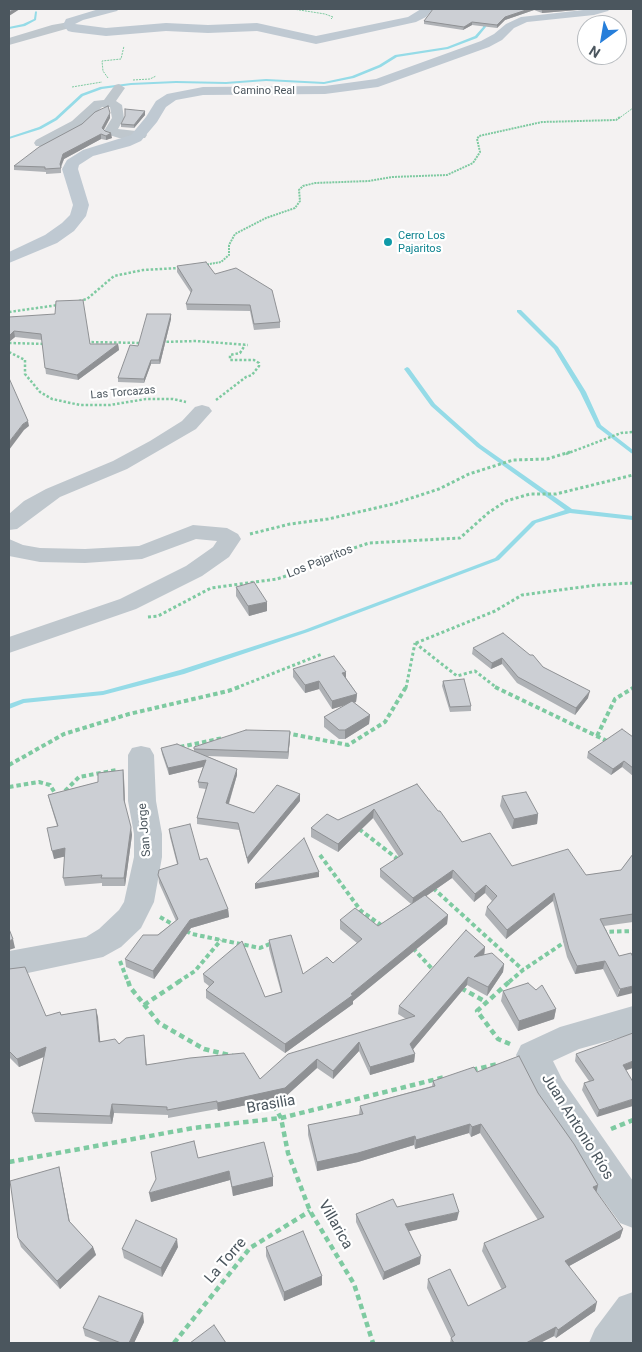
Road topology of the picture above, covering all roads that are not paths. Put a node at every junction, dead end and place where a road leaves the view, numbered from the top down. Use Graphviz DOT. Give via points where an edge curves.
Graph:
graph roads {
  1 [pos="113,9"];
  2 [pos="427,9"];
  3 [pos="604,9"];
  4 [pos="69,25"];
  5 [pos="9,42"];
  6 [pos="116,84"];
  7 [pos="108,103"];
  8 [pos="140,135"];
  9 [pos="41,143"];
  10 [pos="9,258"];
  11 [pos="202,411"];
  12 [pos="9,524"];
  13 [pos="9,546"];
  14 [pos="9,645"];
  15 [pos="140,755"];
  16 [pos="9,964"];
  17 [pos="633,1020"];
  18 [pos="633,1210"];
  19 [pos="633,1311"];
  20 [pos="609,1343"];
  1 -- 4 [label="street" via="79,17"];
  2 -- 4 [label="street" via="412,20 321,40 251,27 166,27 93,32"];
  3 -- 8 [label="street, Camino Real" via="525,19 486,44 378,83 325,90 210,91 177,95 161,104"];
  4 -- 5 [label="street"];
  6 -- 7 [label="street"];
  7 -- 8 [label="street" via="116,105 118,118 111,131"];
  7 -- 9 [label="street" via="98,104 77,124"];
  8 -- 10 [label="street" via="72,162 70,169 81,205 78,216 51,239"];
  11 -- 12 [label="street" via="189,425 157,445 120,465 53,493"];
  13 -- 14 [label="street" via="16,551 40,555 85,556 142,552 193,532 219,534 230,539 221,552 194,570 128,604"];
  15 -- 16 [label="street, San Jorge" via="148,857 139,902 130,919 110,938 92,948"];
  17 -- 18 [label="street, Juan Antonio Ríos" via="572,1038 534,1055 550,1090"];
  19 -- 20 [label="street"];
}
